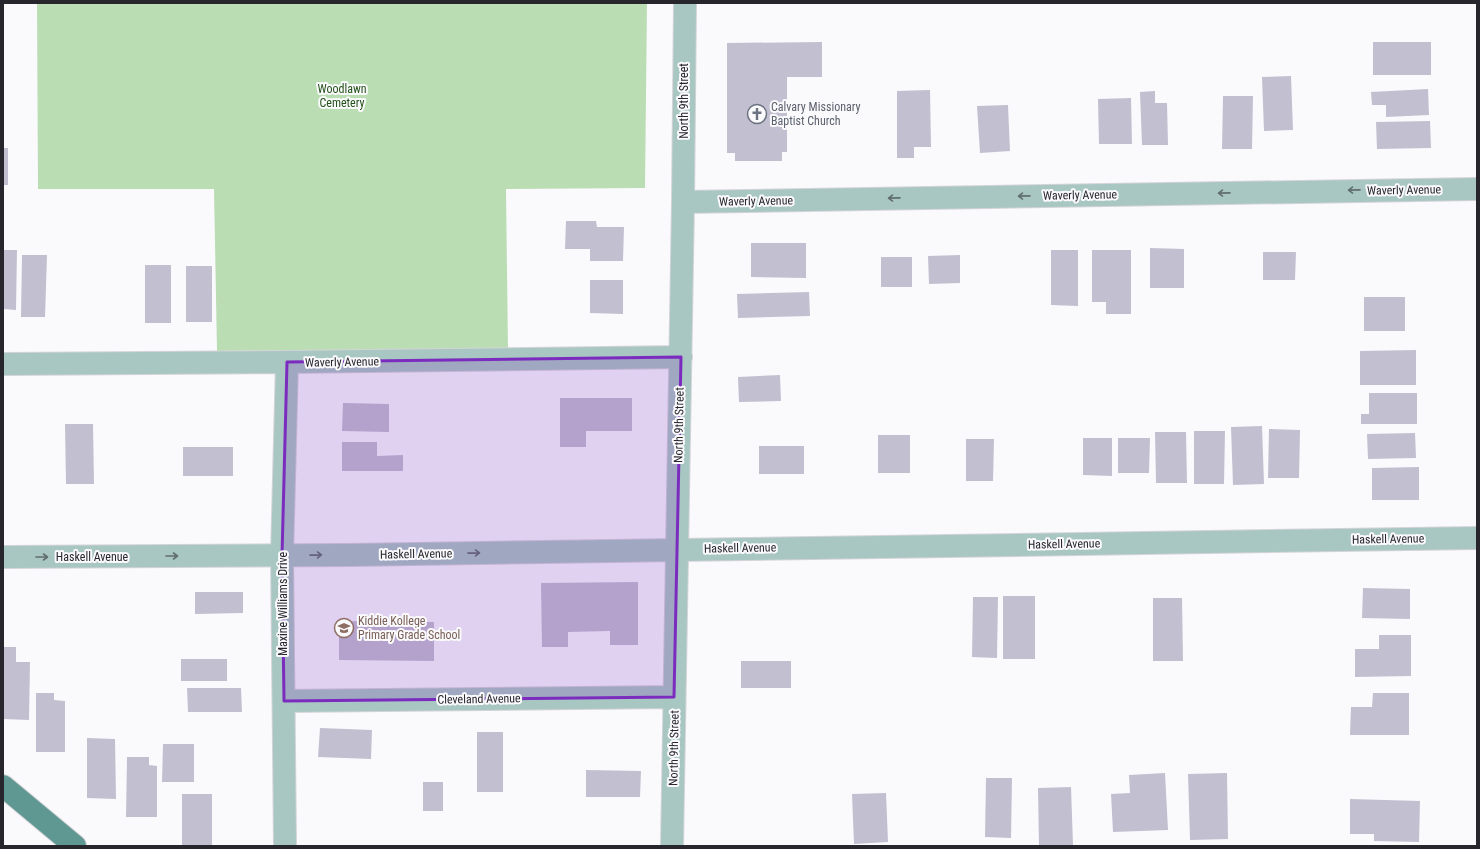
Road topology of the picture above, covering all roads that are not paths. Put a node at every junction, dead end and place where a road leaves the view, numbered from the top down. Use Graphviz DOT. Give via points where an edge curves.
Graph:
graph roads {
  1 [pos="685,3"];
  2 [pos="1477,189"];
  3 [pos="683,202"];
  4 [pos="681,357"];
  5 [pos="287,362"];
  6 [pos="3,364"];
  7 [pos="1477,538"];
  8 [pos="677,549"];
  9 [pos="282,556"];
  10 [pos="3,557"];
  11 [pos="674,697"];
  12 [pos="284,701"];
  13 [pos="3,786"];
  14 [pos="75,846"];
  15 [pos="285,846"];
  16 [pos="672,846"];
  1 -- 3 [label="street, North 9th Street"];
  2 -- 3 [label="street, Waverly Avenue, one-way"];
  3 -- 4 [label="street, North 9th Street"];
  4 -- 5 [label="street, Waverly Avenue"];
  4 -- 8 [label="street, North 9th Street"];
  5 -- 6 [label="street, Waverly Avenue"];
  5 -- 9 [label="street, Maxine Williams Drive"];
  7 -- 8 [label="street, Haskell Avenue"];
  9 -- 8 [label="street, Haskell Avenue, one-way"];
  8 -- 11 [label="street, North 9th Street"];
  10 -- 9 [label="street, Haskell Avenue, one-way"];
  9 -- 12 [label="street, Maxine Williams Drive"];
  11 -- 12 [label="street, Cleveland Avenue"];
  11 -- 16 [label="street, North 9th Street"];
  12 -- 15 [label="street, Maxine Williams Drive"];
  13 -- 14 [label="main road"];
}
